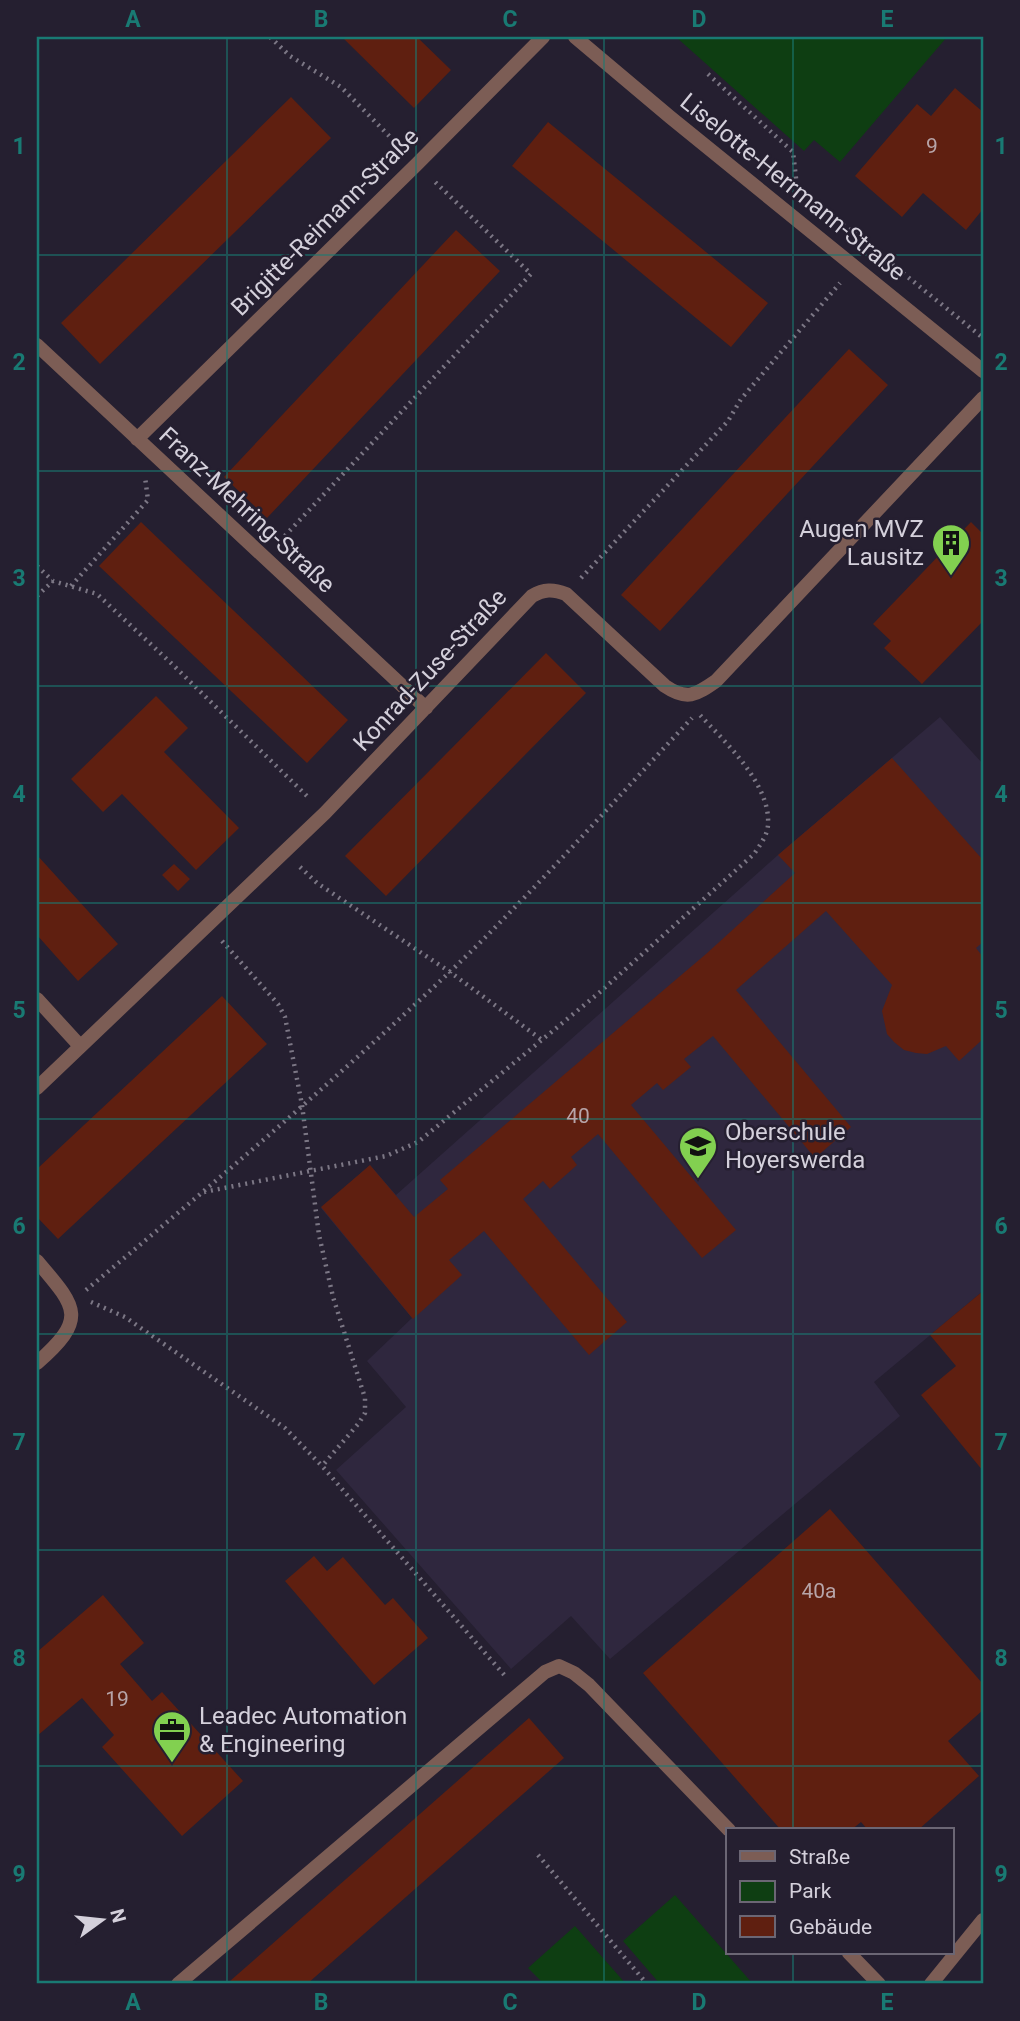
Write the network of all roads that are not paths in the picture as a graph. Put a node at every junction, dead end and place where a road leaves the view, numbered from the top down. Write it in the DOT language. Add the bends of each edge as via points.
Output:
graph roads {
  1 [pos="543,37"];
  2 [pos="575,37"];
  3 [pos="37,345"];
  4 [pos="983,372"];
  5 [pos="983,398"];
  6 [pos="137,439"];
  7 [pos="426,708"];
  8 [pos="37,999"];
  9 [pos="80,1046"];
  10 [pos="37,1088"];
  11 [pos="37,1261"];
  12 [pos="37,1363"];
  13 [pos="727,1828"];
  14 [pos="983,1920"];
  15 [pos="850,1954"];
  16 [pos="178,1984"];
  17 [pos="879,1984"];
  18 [pos="930,1984"];
  1 -- 6 [label="street, Brigitte-Reimann-Straße"];
  2 -- 4 [label="street, Liselotte-Herrmann-Straße"];
  3 -- 6 [label="street, Franz-Mehring-Straße"];
  5 -- 7 [label="street, Konrad-Zuse-Straße" via="716,681 693,695 683,696 665,686 566,594 554,590 532,596"];
  6 -- 7 [label="street, Franz-Mehring-Straße"];
  7 -- 9 [label="street, Konrad-Zuse-Straße" via="325,813"];
  8 -- 9 [label="street"];
  9 -- 10 [label="street, Konrad-Zuse-Straße"];
  11 -- 12 [label="street" via="74,1301 71,1325 60,1343"];
  13 -- 16 [label="street" via="598,1694 559,1666 545,1672"];
  14 -- 18 [label="street"];
  15 -- 17 [label="street"];
}
